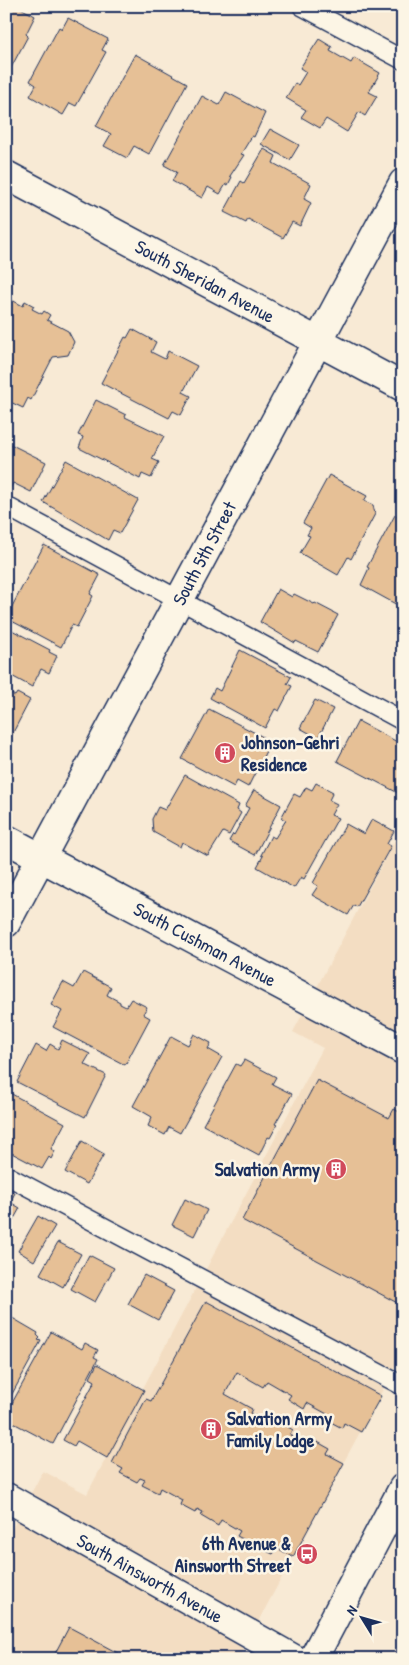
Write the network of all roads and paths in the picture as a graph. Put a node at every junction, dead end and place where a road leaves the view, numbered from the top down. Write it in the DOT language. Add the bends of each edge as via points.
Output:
graph roads {
  1 [pos="302,6"];
  2 [pos="403,60"];
  3 [pos="6,175"];
  4 [pos="403,184"];
  5 [pos="318,342"];
  6 [pos="403,387"];
  7 [pos="6,506"];
  8 [pos="180,599"];
  9 [pos="403,721"];
  10 [pos="6,839"];
  11 [pos="41,857"];
  12 [pos="6,922"];
  13 [pos="403,1050"];
  14 [pos="6,1174"];
  15 [pos="403,1386"];
  16 [pos="403,1488"];
  17 [pos="6,1497"];
  18 [pos="294,1659"];
  19 [pos="313,1659"];
  1 -- 2 [label="lane"];
  3 -- 5 [label="street, South Sheridan Avenue"];
  4 -- 5 [label="street, South 5th Street"];
  5 -- 6 [label="street, South Sheridan Avenue"];
  5 -- 8 [label="street, South 5th Street"];
  7 -- 8 [label="lane"];
  8 -- 9 [label="lane"];
  8 -- 11 [label="street, South 5th Street"];
  10 -- 11 [label="street, South Cushman Avenue"];
  11 -- 12 [label="street, South 5th Street"];
  11 -- 13 [label="street, South Cushman Avenue"];
  14 -- 15 [label="lane"];
  16 -- 19 [label="street"];
  17 -- 18 [label="street, South Ainsworth Avenue"];
}
